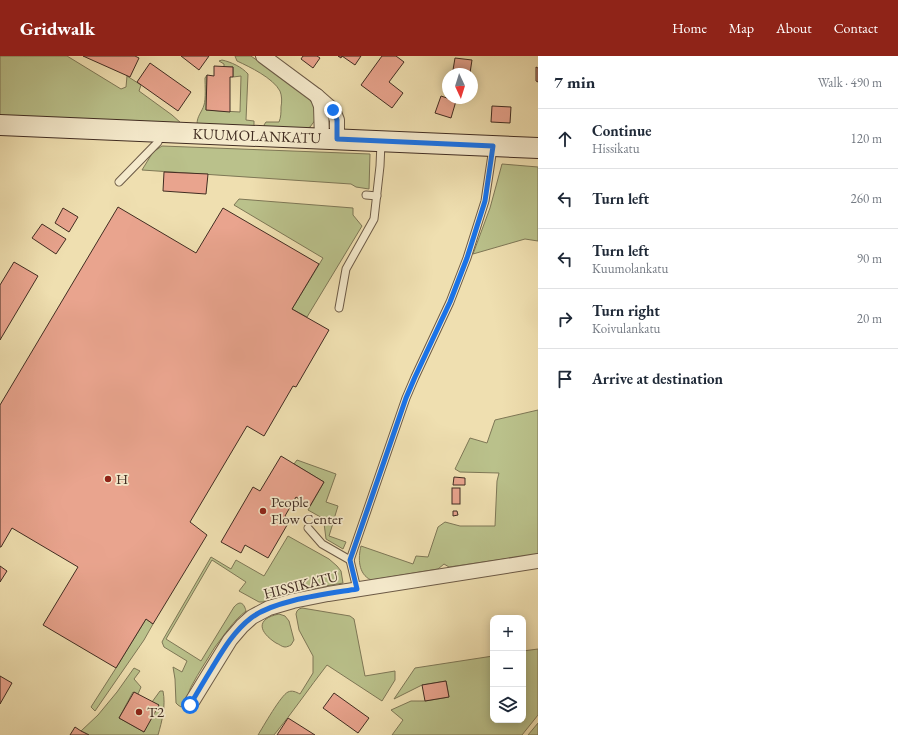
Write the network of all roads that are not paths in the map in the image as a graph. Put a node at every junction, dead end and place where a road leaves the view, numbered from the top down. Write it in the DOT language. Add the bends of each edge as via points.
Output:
graph roads {
  1 [pos="263,56"];
  2 [pos="0,125"];
  3 [pos="162,132"];
  4 [pos="329,139"];
  5 [pos="381,141"];
  6 [pos="493,146"];
  7 [pos="538,148"];
  8 [pos="119,182"];
  9 [pos="366,195"];
  10 [pos="377,196"];
  11 [pos="339,308"];
  12 [pos="308,528"];
  13 [pos="350,560"];
  14 [pos="538,561"];
  15 [pos="357,589"];
  16 [pos="190,705"];
  1 -- 4 [label="street" via="317,96"];
  2 -- 3 [label="street, KUUMOLANKATU"];
  3 -- 4 [label="street, KUUMOLANKATU"];
  3 -- 8 [label="lane" via="158,142"];
  4 -- 5 [label="street, KUUMOLANKATU"];
  5 -- 6 [label="street, KUUMOLANKATU"];
  5 -- 10 [label="lane"];
  6 -- 7 [label="street, KUUMOLANKATU"];
  6 -- 13 [label="lane" via="485,201 467,258 406,398"];
  9 -- 10 [label="lane"];
  10 -- 11 [label="lane" via="374,219 346,270"];
  12 -- 13 [label="lane" via="322,544"];
  13 -- 15 [label="lane"];
  14 -- 15 [label="street, HISSIKATU"];
  15 -- 16 [label="street, HISSIKATU" via="292,601 269,608 252,617 230,640"];
}
